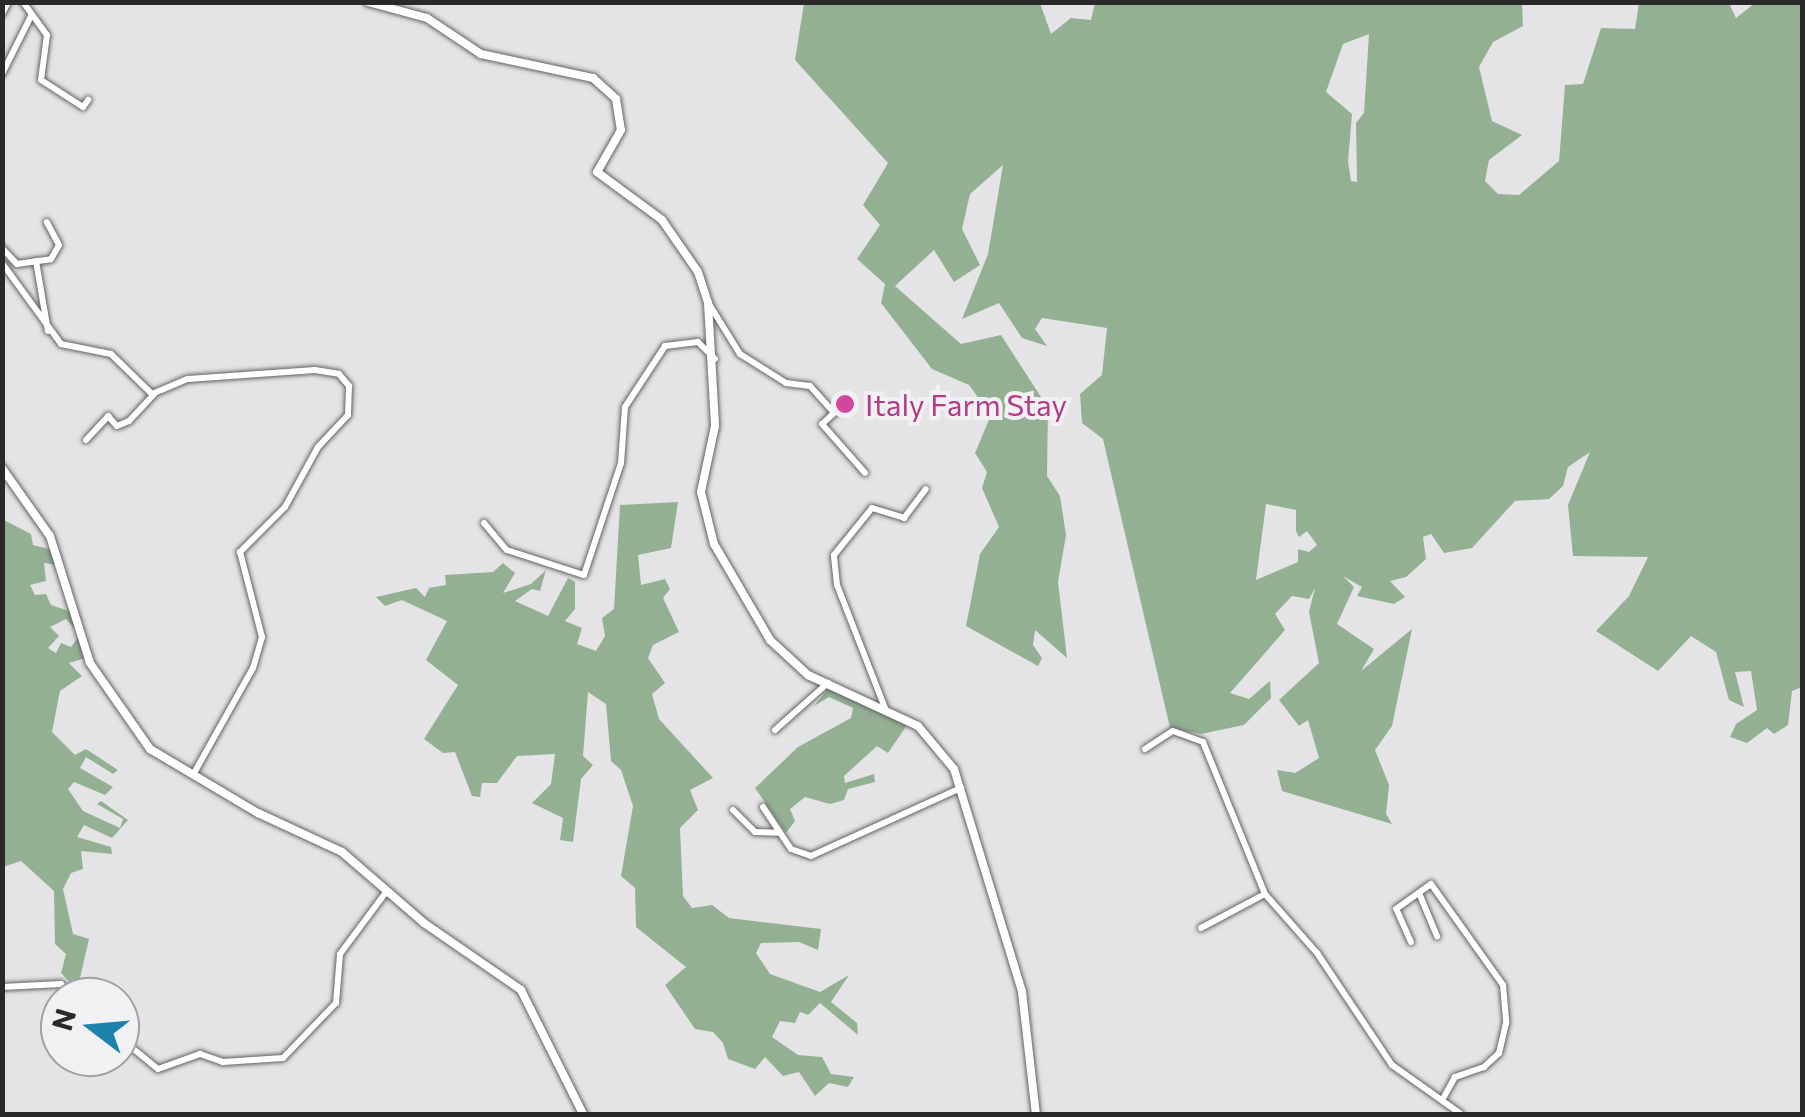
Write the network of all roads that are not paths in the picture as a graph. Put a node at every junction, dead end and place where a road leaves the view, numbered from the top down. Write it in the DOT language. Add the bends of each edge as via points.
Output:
graph roads {
  1 [pos="8,2"];
  2 [pos="22,2"];
  3 [pos="368,2"];
  4 [pos="2,14"];
  5 [pos="30,16"];
  6 [pos="2,74"];
  7 [pos="88,100"];
  8 [pos="46,222"];
  9 [pos="2,248"];
  10 [pos="36,261"];
  11 [pos="2,264"];
  12 [pos="708,302"];
  13 [pos="48,332"];
  14 [pos="715,359"];
  15 [pos="154,394"];
  16 [pos="845,404"];
  17 [pos="834,413"];
  18 [pos="86,440"];
  19 [pos="2,468"];
  20 [pos="865,473"];
  21 [pos="926,489"];
  22 [pos="484,523"];
  23 [pos="828,684"];
  24 [pos="886,708"];
  25 [pos="775,730"];
  26 [pos="1145,748"];
  27 [pos="193,775"];
  28 [pos="961,788"];
  29 [pos="763,807"];
  30 [pos="733,810"];
  31 [pos="780,833"];
  32 [pos="386,892"];
  33 [pos="1419,893"];
  34 [pos="1264,894"];
  35 [pos="1201,928"];
  36 [pos="1436,936"];
  37 [pos="1411,942"];
  38 [pos="40,985"];
  39 [pos="2,988"];
  40 [pos="140,1054"];
  41 [pos="1444,1097"];
  42 [pos="583,1114"];
  43 [pos="1036,1114"];
  44 [pos="1461,1114"];
  1 -- 4 [label="street"];
  2 -- 5 [label="street"];
  3 -- 12 [label="street" via="427,18 481,54 593,78 616,99 621,130 597,172 662,220 698,272"];
  5 -- 6 [label="street"];
  5 -- 7 [label="street" via="47,35 42,80 83,108"];
  8 -- 10 [label="street" via="58,250"];
  9 -- 10 [label="street" via="17,264"];
  10 -- 13 [label="street"];
  11 -- 13 [label="street"];
  12 -- 14 [label="street"];
  12 -- 17 [label="street" via="736,350 786,383 804,380"];
  13 -- 15 [label="street" via="72,350 111,354"];
  14 -- 22 [label="street" via="698,342 665,346 625,406 621,462 584,576 507,550"];
  14 -- 23 [label="street" via="714,426 700,492 714,544 770,640"];
  15 -- 18 [label="street" via="128,421 117,426 108,416"];
  15 -- 27 [label="street" via="188,379 315,370 339,374 352,398 348,415 318,448 285,507 240,552 262,637 253,668"];
  16 -- 17 [label="street"];
  17 -- 20 [label="street" via="822,424"];
  19 -- 27 [label="street" via="50,536 90,663 107,691 150,748"];
  21 -- 24 [label="street" via="904,518 872,508 834,555 837,585"];
  23 -- 24 [label="street"];
  23 -- 25 [label="street"];
  24 -- 28 [label="street" via="937,746"];
  26 -- 34 [label="street" via="1174,731 1203,742"];
  27 -- 32 [label="street" via="258,813 322,839"];
  28 -- 31 [label="street" via="811,856 797,854"];
  28 -- 43 [label="street" via="1028,1019"];
  29 -- 31 [label="street"];
  30 -- 31 [label="street" via="756,832"];
  32 -- 40 [label="street" via="340,954 336,1004 283,1058 223,1062 200,1054 158,1069"];
  32 -- 42 [label="street" via="521,990"];
  33 -- 36 [label="street"];
  33 -- 37 [label="street" via="1396,908"];
  33 -- 41 [label="street" via="1431,884 1440,892 1468,941 1497,972 1505,996 1499,1053 1484,1067 1455,1076"];
  34 -- 35 [label="street"];
  34 -- 41 [label="street" via="1317,953 1392,1065"];
  38 -- 39 [label="street"];
  41 -- 44 [label="street"];
}
